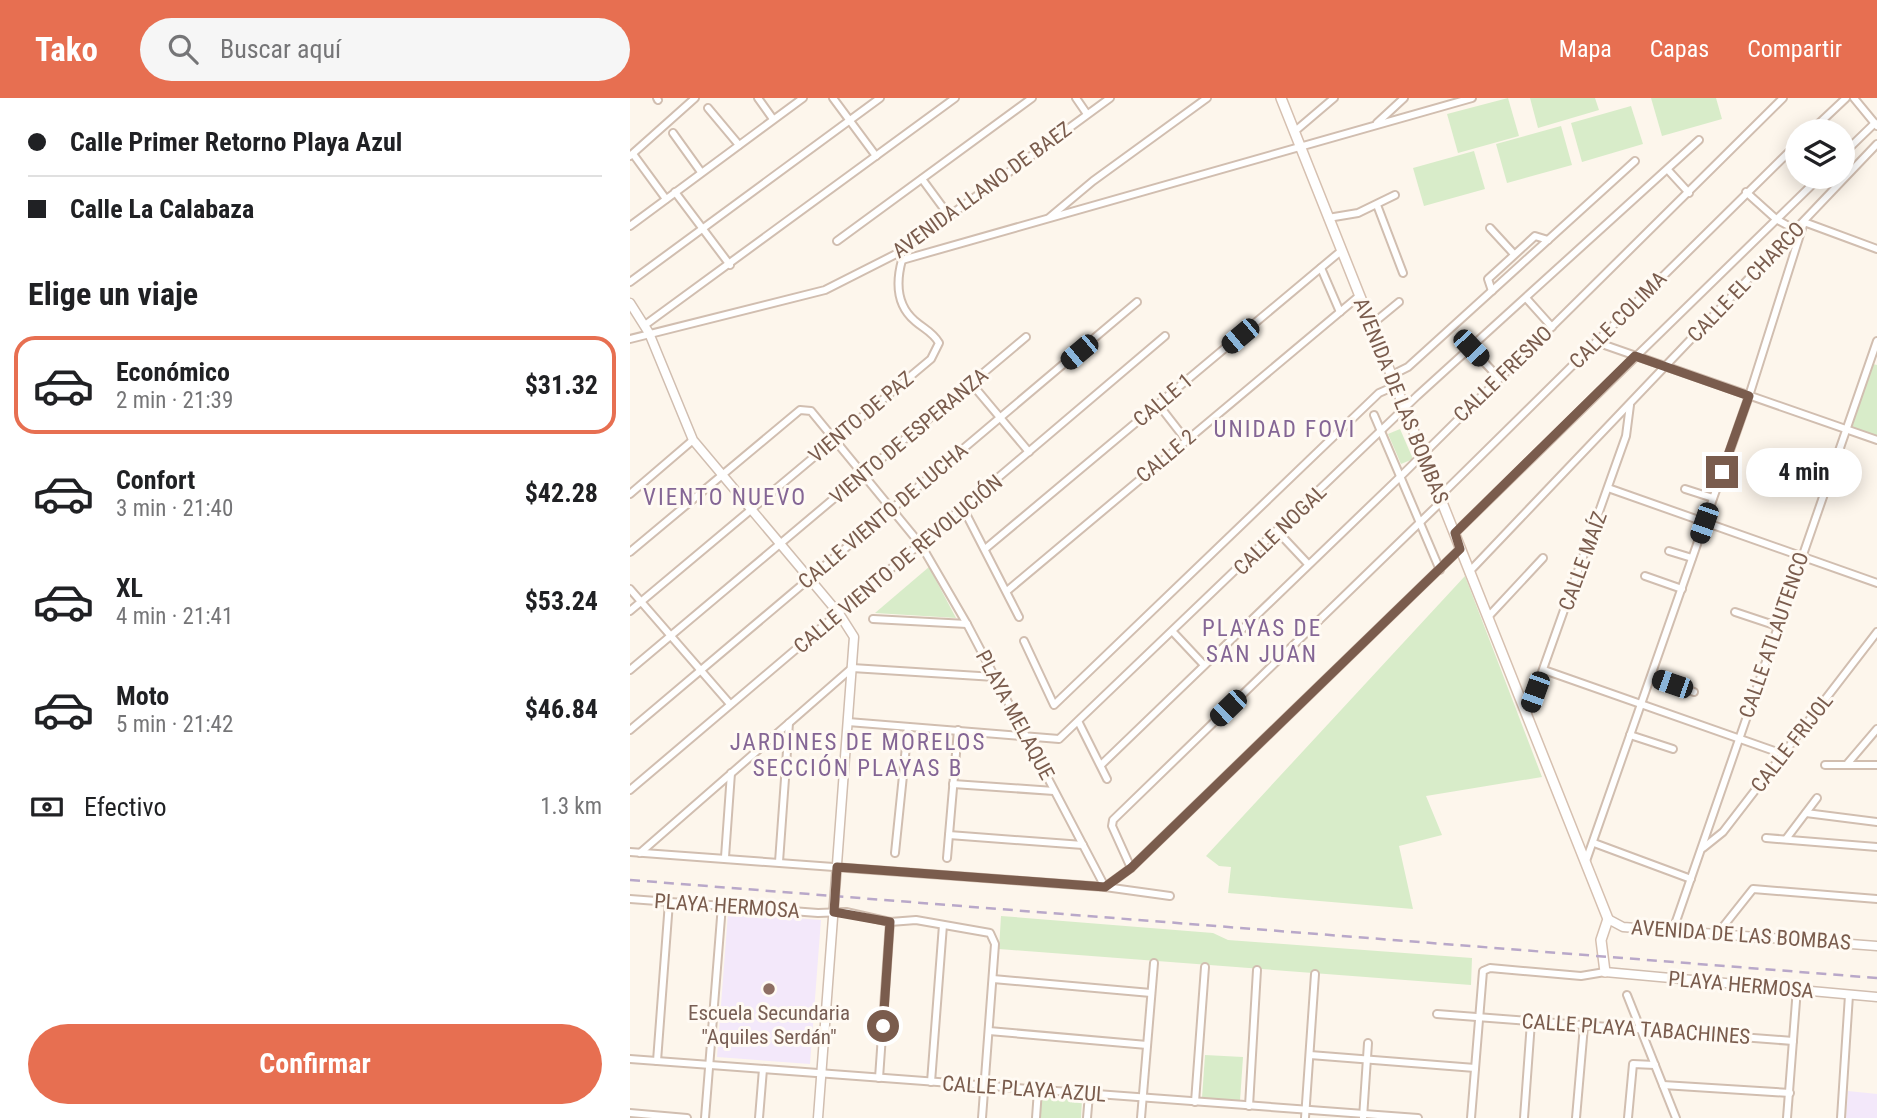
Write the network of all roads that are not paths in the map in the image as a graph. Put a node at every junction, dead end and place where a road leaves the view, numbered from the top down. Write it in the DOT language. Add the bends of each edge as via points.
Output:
graph roads {
  1 [pos="695,98"];
  2 [pos="758,98"];
  3 [pos="803,98"];
  4 [pos="833,98"];
  5 [pos="880,98"];
  6 [pos="955,98"];
  7 [pos="1032,98"];
  8 [pos="1076,98"];
  9 [pos="1110,98"];
  10 [pos="1206,98"];
  11 [pos="1280,98"];
  12 [pos="1334,98"];
  13 [pos="1404,98"];
  14 [pos="1472,98"];
  15 [pos="1783,98"];
  16 [pos="1846,98"];
  17 [pos="1854,98"];
  18 [pos="1452,101"];
  19 [pos="708,108"];
  20 [pos="1087,114"];
  21 [pos="773,119"];
  22 [pos="1824,119"];
  23 [pos="850,120"];
  24 [pos="1376,125"];
  25 [pos="1876,125"];
  26 [pos="1294,132"];
  27 [pos="673,133"];
  28 [pos="1699,140"];
  29 [pos="1855,143"];
  30 [pos="1877,144"];
  31 [pos="738,145"];
  32 [pos="1300,147"];
  33 [pos="631,155"];
  34 [pos="1785,155"];
  35 [pos="876,156"];
  36 [pos="1635,161"];
  37 [pos="1668,170"];
  38 [pos="701,172"];
  39 [pos="922,179"];
  40 [pos="1807,189"];
  41 [pos="675,192"];
  42 [pos="1746,192"];
  43 [pos="1689,193"];
  44 [pos="1395,195"];
  45 [pos="666,199"];
  46 [pos="1377,205"];
  47 [pos="950,217"];
  48 [pos="1328,218"];
  49 [pos="1776,219"];
  50 [pos="1045,220"];
  51 [pos="1804,222"];
  52 [pos="630,226"];
  53 [pos="703,227"];
  54 [pos="1490,228"];
  55 [pos="1794,229"];
  56 [pos="1548,240"];
  57 [pos="838,241"];
  58 [pos="1877,249"];
  59 [pos="900,251"];
  60 [pos="1341,251"];
  61 [pos="1513,253"];
  62 [pos="902,260"];
  63 [pos="730,265"];
  64 [pos="1321,268"];
  65 [pos="1403,273"];
  66 [pos="630,282"];
  67 [pos="1492,290"];
  68 [pos="1359,296"];
  69 [pos="1526,298"];
  70 [pos="1137,302"];
  71 [pos="1399,302"];
  72 [pos="630,303"];
  73 [pos="1340,312"];
  74 [pos="1370,325"];
  75 [pos="1552,327"];
  76 [pos="647,329"];
  77 [pos="1165,336"];
  78 [pos="1026,337"];
  79 [pos="630,339"];
  80 [pos="1877,341"];
  81 [pos="1596,342"];
  82 [pos="1471,348"];
  83 [pos="1635,356"];
  84 [pos="1874,357"];
  85 [pos="1664,368"];
  86 [pos="1390,376"];
  87 [pos="1499,378"];
  88 [pos="971,383"];
  89 [pos="1395,386"];
  90 [pos="1749,396"];
  91 [pos="1158,404"];
  92 [pos="1630,405"];
  93 [pos="1405,409"];
  94 [pos="1374,415"];
  95 [pos="1000,418"];
  96 [pos="1846,430"];
  97 [pos="1381,432"];
  98 [pos="693,440"];
  99 [pos="833,440"];
  100 [pos="1186,440"];
  101 [pos="1877,440"];
  102 [pos="1029,452"];
  103 [pos="1422,454"];
  104 [pos="862,474"];
  105 [pos="722,475"];
  106 [pos="1400,477"];
  107 [pos="1608,488"];
  108 [pos="1685,489"];
  109 [pos="630,494"];
  110 [pos="1713,498"];
  111 [pos="1441,499"];
  112 [pos="963,508"];
  113 [pos="751,509"];
  114 [pos="891,509"];
  115 [pos="1419,522"];
  116 [pos="1704,523"];
  117 [pos="1278,532"];
  118 [pos="1455,533"];
  119 [pos="780,545"];
  120 [pos="921,545"];
  121 [pos="985,549"];
  122 [pos="1460,549"];
  123 [pos="1669,551"];
  124 [pos="630,552"];
  125 [pos="1801,557"];
  126 [pos="1543,558"];
  127 [pos="1692,558"];
  128 [pos="1308,564"];
  129 [pos="1440,570"];
  130 [pos="1469,572"];
  131 [pos="1645,576"];
  132 [pos="809,578"];
  133 [pos="1877,583"];
  134 [pos="630,589"];
  135 [pos="1682,589"];
  136 [pos="1007,590"];
  137 [pos="641,602"];
  138 [pos="630,611"];
  139 [pos="1735,612"];
  140 [pos="840,615"];
  141 [pos="1019,617"];
  142 [pos="1488,617"];
  143 [pos="873,619"];
  144 [pos="967,624"];
  145 [pos="1777,626"];
  146 [pos="1173,632"];
  147 [pos="1877,632"];
  148 [pos="670,636"];
  149 [pos="1024,641"];
  150 [pos="1204,665"];
  151 [pos="852,668"];
  152 [pos="630,670"];
  153 [pos="699,670"];
  154 [pos="1544,670"];
  155 [pos="995,677"];
  156 [pos="1651,677"];
  157 [pos="1694,692"];
  158 [pos="730,705"];
  159 [pos="1641,705"];
  160 [pos="1527,714"];
  161 [pos="848,722"];
  162 [pos="789,723"];
  163 [pos="1079,723"];
  164 [pos="908,727"];
  165 [pos="1877,729"];
  166 [pos="630,730"];
  167 [pos="958,730"];
  168 [pos="1025,734"];
  169 [pos="1630,735"];
  170 [pos="1739,738"];
  171 [pos="1673,749"];
  172 [pos="1783,754"];
  173 [pos="1848,764"];
  174 [pos="1101,765"];
  175 [pos="1825,765"];
  176 [pos="1877,765"];
  177 [pos="731,773"];
  178 [pos="1107,779"];
  179 [pos="953,784"];
  180 [pos="630,790"];
  181 [pos="1054,791"];
  182 [pos="1817,798"];
  183 [pos="1806,813"];
  184 [pos="1877,822"];
  185 [pos="949,835"];
  186 [pos="1766,838"];
  187 [pos="1786,839"];
  188 [pos="1594,843"];
  189 [pos="1083,845"];
  190 [pos="1877,847"];
  191 [pos="1701,849"];
  192 [pos="630,852"];
  193 [pos="640,853"];
  194 [pos="895,853"];
  195 [pos="725,858"];
  196 [pos="947,858"];
  197 [pos="1586,861"];
  198 [pos="779,862"];
  199 [pos="837,867"];
  200 [pos="1131,868"];
  201 [pos="1691,879"];
  202 [pos="1105,887"];
  203 [pos="1170,896"];
  204 [pos="630,898"];
  205 [pos="1877,899"];
  206 [pos="669,902"];
  207 [pos="722,905"];
  208 [pos="834,912"];
  209 [pos="1608,919"];
  210 [pos="890,922"];
  211 [pos="943,925"];
  212 [pos="1673,930"];
  213 [pos="1718,933"];
  214 [pos="1877,946"];
  215 [pos="1154,963"];
  216 [pos="1205,967"];
  217 [pos="1257,970"];
  218 [pos="1605,972"];
  219 [pos="1315,974"];
  220 [pos="993,979"];
  221 [pos="1797,988"];
  222 [pos="1151,993"];
  223 [pos="1627,995"];
  224 [pos="1849,995"];
  225 [pos="1877,997"];
  226 [pos="1437,1014"];
  227 [pos="1478,1017"];
  228 [pos="1531,1022"];
  229 [pos="1584,1026"];
  230 [pos="1641,1029"];
  231 [pos="989,1031"];
  232 [pos="1793,1041"];
  233 [pos="1368,1043"];
  234 [pos="1147,1045"];
  235 [pos="1310,1055"];
  236 [pos="630,1059"];
  237 [pos="1367,1060"];
  238 [pos="657,1061"];
  239 [pos="710,1065"];
  240 [pos="1655,1065"];
  241 [pos="763,1069"];
  242 [pos="1475,1069"];
  243 [pos="821,1074"];
  244 [pos="879,1078"];
  245 [pos="931,1082"];
  246 [pos="1663,1085"];
  247 [pos="985,1086"];
  248 [pos="1038,1090"];
  249 [pos="1790,1093"];
  250 [pos="1089,1094"];
  251 [pos="1141,1098"];
  252 [pos="1195,1102"];
  253 [pos="1249,1106"];
  254 [pos="630,1113"];
  255 [pos="1305,1114"];
  256 [pos="1363,1116"];
  257 [pos="687,1118"];
  258 [pos="705,1118"];
  259 [pos="759,1118"];
  260 [pos="818,1118"];
  261 [pos="982,1118"];
  262 [pos="1036,1118"];
  263 [pos="1087,1118"];
  264 [pos="1140,1118"];
  265 [pos="1418,1118"];
  266 [pos="1471,1118"];
  267 [pos="1524,1118"];
  268 [pos="1576,1118"];
  269 [pos="1628,1118"];
  270 [pos="1676,1118"];
  271 [pos="1787,1118"];
  272 [pos="1841,1118"];
  1 -- 33 [label="street"];
  2 -- 21 [label="street"];
  3 -- 21 [label="street"];
  4 -- 23 [label="street"];
  5 -- 23 [label="street"];
  6 -- 35 [label="street"];
  7 -- 39 [label="street"];
  8 -- 20 [label="street"];
  9 -- 20 [label="street, AVENIDA LLANO DE BAEZ"];
  10 -- 50 [label="street"];
  11 -- 26 [label="main road, AVENIDA DE LAS BOMBAS"];
  12 -- 26 [label="street"];
  13 -- 24 [label="street"];
  14 -- 18 [label="street"];
  15 -- 43 [label="street, CALLE FRESNO"];
  16 -- 22 [label="street"];
  17 -- 25 [label="street"];
  18 -- 24 [label="street"];
  19 -- 31 [label="street"];
  20 -- 47 [label="street, AVENIDA LLANO DE BAEZ"];
  21 -- 31 [label="street"];
  23 -- 35 [label="street"];
  23 -- 53 [label="street"];
  24 -- 32 [label="street"];
  25 -- 29 [label="street"];
  26 -- 32 [label="main road, AVENIDA DE LAS BOMBAS"];
  27 -- 38 [label="street"];
  28 -- 37 [label="street, CALLE NOGAL"];
  30 -- 51 [label="street, CALLE EL CHARCO"];
  31 -- 38 [label="street"];
  32 -- 48 [label="main road, AVENIDA DE LAS BOMBAS"];
  32 -- 50 [label="street"];
  33 -- 45 [label="street"];
  34 -- 42 [label="street, CALLE COLIMA"];
  35 -- 63 [label="street"];
  36 -- 56 [label="street"];
  37 -- 43 [label="street"];
  37 -- 69 [label="street, CALLE NOGAL"];
  38 -- 41 [label="street"];
  39 -- 47 [label="street"];
  39 -- 57 [label="street"];
  40 -- 49 [label="street"];
  41 -- 45 [label="street"];
  41 -- 53 [label="street"];
  42 -- 49 [label="street"];
  42 -- 81 [label="street, CALLE COLIMA"];
  43 -- 75 [label="street, CALLE FRESNO"];
  44 -- 46 [label="street"];
  45 -- 52 [label="street"];
  46 -- 48 [label="street"];
  46 -- 65 [label="street"];
  47 -- 59 [label="street, AVENIDA LLANO DE BAEZ"];
  48 -- 60 [label="main road, AVENIDA DE LAS BOMBAS"];
  49 -- 55 [label="street"];
  49 -- 83 [label="street"];
  50 -- 62 [label="street"];
  51 -- 55 [label="street, CALLE EL CHARCO"];
  51 -- 58 [label="street"];
  51 -- 90 [label="street"];
  53 -- 63 [label="street"];
  53 -- 66 [label="street"];
  54 -- 61 [label="street"];
  55 -- 85 [label="street, CALLE EL CHARCO"];
  56 -- 61 [label="street" via="1535,236"];
  56 -- 67 [label="street"];
  59 -- 62 [label="street"];
  59 -- 76 [label="street, AVENIDA LLANO DE BAEZ" via="825,290 693,325"];
  60 -- 64 [label="street, CALLE 1"];
  60 -- 68 [label="main road, AVENIDA DE LAS BOMBAS"];
  61 -- 67 [label="street" via="1488,279"];
  62 -- 99 [label="street, VIENTO DE PAZ" via="897,289 913,320 935,335 939,344 931,359"];
  63 -- 76 [label="street"];
  64 -- 73 [label="street"];
  64 -- 91 [label="street, CALLE 1"];
  67 -- 86 [label="street" via="1408,367"];
  68 -- 73 [label="street, CALLE 2"];
  68 -- 74 [label="main road, AVENIDA DE LAS BOMBAS"];
  69 -- 75 [label="street"];
  69 -- 82 [label="street, CALLE NOGAL"];
  70 -- 95 [label="street, CALLE VIENTO DE LUCHA"];
  71 -- 74 [label="street"];
  72 -- 76 [label="street"];
  73 -- 100 [label="street, CALLE 2"];
  74 -- 86 [label="main road, AVENIDA DE LAS BOMBAS"];
  75 -- 87 [label="street, CALLE FRESNO"];
  76 -- 79 [label="street"];
  76 -- 98 [label="street"];
  77 -- 102 [label="street, CALLE VIENTO DE REVOLUCIÓN"];
  78 -- 88 [label="street, VIENTO DE ESPERANZA"];
  80 -- 84 [label="street, CALLE ATLAUTENCO"];
  81 -- 83 [label="street"];
  81 -- 111 [label="street, CALLE COLIMA"];
  82 -- 87 [label="street"];
  82 -- 93 [label="street, CALLE NOGAL"];
  83 -- 85 [label="street"];
  83 -- 118 [label="street"];
  84 -- 96 [label="street, CALLE ATLAUTENCO"];
  85 -- 90 [label="street"];
  85 -- 92 [label="street, CALLE EL CHARCO"];
  86 -- 89 [label="main road, AVENIDA DE LAS BOMBAS"];
  87 -- 103 [label="street, CALLE FRESNO"];
  88 -- 95 [label="street"];
  88 -- 104 [label="street, VIENTO DE ESPERANZA"];
  89 -- 93 [label="main road, AVENIDA DE LAS BOMBAS"];
  89 -- 149 [label="street" via="1379,393 1054,705"];
  90 -- 96 [label="street"];
  90 -- 110 [label="street"];
  91 -- 100 [label="street"];
  91 -- 121 [label="street, CALLE 1"];
  92 -- 107 [label="street, CALLE MAÍZ" via="1626,436"];
  92 -- 130 [label="street, CALLE EL CHARCO"];
  93 -- 97 [label="street, CALLE NOGAL"];
  93 -- 103 [label="main road, AVENIDA DE LAS BOMBAS"];
  94 -- 97 [label="street, AVENIDA DE LAS BOMBAS"];
  95 -- 102 [label="street"];
  95 -- 114 [label="street, CALLE VIENTO DE LUCHA"];
  96 -- 101 [label="street"];
  96 -- 125 [label="street, CALLE ATLAUTENCO"];
  97 -- 106 [label="street, AVENIDA DE LAS BOMBAS"];
  97 -- 117 [label="street, CALLE NOGAL"];
  98 -- 105 [label="street"];
  98 -- 109 [label="street"];
  99 -- 104 [label="street, PLAYA MELAQUE"];
  99 -- 105 [label="street, PLAYA MELAQUE" via="811,411 800,410"];
  99 -- 113 [label="street, VIENTO DE PAZ"];
  100 -- 136 [label="street, CALLE 2"];
  102 -- 112 [label="street, CALLE VIENTO DE REVOLUCIÓN"];
  103 -- 106 [label="street, CALLE FRESNO"];
  103 -- 111 [label="main road, AVENIDA DE LAS BOMBAS"];
  104 -- 114 [label="street, PLAYA MELAQUE"];
  104 -- 119 [label="street, VIENTO DE ESPERANZA"];
  105 -- 113 [label="street"];
  105 -- 124 [label="street"];
  106 -- 115 [label="street, AVENIDA DE LAS BOMBAS"];
  106 -- 128 [label="street, CALLE FRESNO"];
  107 -- 116 [label="street"];
  107 -- 154 [label="street, CALLE MAÍZ"];
  108 -- 110 [label="street"];
  110 -- 116 [label="street"];
  111 -- 115 [label="street, CALLE COLIMA"];
  111 -- 118 [label="main road, AVENIDA DE LAS BOMBAS"];
  112 -- 120 [label="street, CALLE VIENTO DE REVOLUCIÓN"];
  112 -- 121 [label="street"];
  113 -- 119 [label="street"];
  113 -- 137 [label="street, VIENTO DE PAZ"];
  114 -- 120 [label="street, PLAYA MELAQUE"];
  114 -- 132 [label="street, CALLE VIENTO DE LUCHA"];
  115 -- 129 [label="street, AVENIDA DE LAS BOMBAS"];
  115 -- 200 [label="street, CALLE COLIMA" via="1114,820 1112,826"];
  116 -- 125 [label="street"];
  116 -- 127 [label="street"];
  117 -- 128 [label="street"];
  117 -- 146 [label="street, CALLE NOGAL"];
  118 -- 122 [label="main road, AVENIDA DE LAS BOMBAS"];
  119 -- 132 [label="street"];
  119 -- 148 [label="street, VIENTO DE ESPERANZA"];
  120 -- 140 [label="street, CALLE VIENTO DE REVOLUCIÓN"];
  120 -- 144 [label="street, PLAYA MELAQUE"];
  121 -- 136 [label="street"];
  122 -- 129 [label="street"];
  122 -- 130 [label="main road, AVENIDA DE LAS BOMBAS"];
  123 -- 127 [label="street"];
  125 -- 133 [label="street"];
  125 -- 145 [label="street, CALLE ATLAUTENCO"];
  126 -- 142 [label="street"];
  127 -- 135 [label="street"];
  128 -- 150 [label="street, CALLE FRESNO"];
  129 -- 200 [label="street"];
  130 -- 142 [label="main road, AVENIDA DE LAS BOMBAS"];
  131 -- 135 [label="street"];
  132 -- 140 [label="street"];
  132 -- 153 [label="street, CALLE VIENTO DE LUCHA"];
  134 -- 137 [label="street"];
  135 -- 156 [label="street"];
  136 -- 141 [label="street"];
  137 -- 138 [label="street, VIENTO DE PAZ"];
  137 -- 148 [label="street"];
  139 -- 145 [label="street"];
  140 -- 151 [label="street" via="854,637"];
  140 -- 158 [label="street, CALLE VIENTO DE REVOLUCIÓN"];
  142 -- 160 [label="main road, AVENIDA DE LAS BOMBAS"];
  143 -- 144 [label="street"];
  144 -- 155 [label="street, PLAYA MELAQUE"];
  145 -- 170 [label="street, CALLE ATLAUTENCO"];
  146 -- 150 [label="street"];
  146 -- 163 [label="street, CALLE NOGAL"];
  147 -- 172 [label="street, CALLE FRIJOL"];
  148 -- 152 [label="street, VIENTO DE ESPERANZA"];
  148 -- 153 [label="street"];
  150 -- 174 [label="street, CALLE FRESNO"];
  151 -- 155 [label="street"];
  151 -- 161 [label="street"];
  151 -- 162 [label="street"];
  153 -- 158 [label="street"];
  153 -- 166 [label="street, CALLE VIENTO DE LUCHA"];
  154 -- 159 [label="street"];
  154 -- 160 [label="street, CALLE MAÍZ"];
  155 -- 168 [label="street, PLAYA MELAQUE"];
  156 -- 157 [label="street"];
  156 -- 159 [label="street"];
  158 -- 180 [label="street, CALLE VIENTO DE REVOLUCIÓN"];
  159 -- 169 [label="street"];
  159 -- 170 [label="street"];
  160 -- 197 [label="main road, AVENIDA DE LAS BOMBAS"];
  161 -- 164 [label="street, CALLE NOGAL"];
  161 -- 199 [label="street"];
  162 -- 177 [label="street"];
  162 -- 198 [label="street"];
  163 -- 168 [label="street, CALLE NOGAL" via="1059,739"];
  163 -- 174 [label="street"];
  164 -- 167 [label="street, CALLE NOGAL"];
  164 -- 194 [label="street"];
  165 -- 173 [label="street"];
  167 -- 168 [label="street, CALLE NOGAL"];
  167 -- 179 [label="street"];
  168 -- 181 [label="street, PLAYA MELAQUE"];
  169 -- 171 [label="street"];
  169 -- 188 [label="street"];
  170 -- 172 [label="street"];
  170 -- 191 [label="street, CALLE ATLAUTENCO"];
  172 -- 191 [label="street, CALLE FRIJOL" via="1723,832"];
  173 -- 175 [label="street"];
  173 -- 176 [label="street"];
  174 -- 178 [label="street"];
  177 -- 193 [label="street"];
  177 -- 195 [label="street"];
  179 -- 181 [label="street"];
  179 -- 185 [label="street"];
  181 -- 189 [label="street, PLAYA MELAQUE"];
  182 -- 183 [label="street"];
  183 -- 184 [label="street"];
  183 -- 187 [label="street"];
  185 -- 189 [label="street"];
  185 -- 196 [label="street"];
  186 -- 187 [label="street"];
  187 -- 190 [label="street"];
  188 -- 197 [label="street"];
  188 -- 201 [label="street"];
  189 -- 202 [label="street, PLAYA MELAQUE"];
  191 -- 201 [label="street, CALLE ATLAUTENCO"];
  192 -- 193 [label="street"];
  193 -- 195 [label="street"];
  195 -- 198 [label="street"];
  197 -- 209 [label="main road, AVENIDA DE LAS BOMBAS"];
  198 -- 199 [label="street"];
  199 -- 202 [label="street"];
  199 -- 208 [label="street"];
  200 -- 202 [label="street"];
  201 -- 212 [label="street, CALLE ATLAUTENCO"];
  202 -- 203 [label="street"];
  204 -- 206 [label="street, PLAYA HERMOSA"];
  205 -- 213 [label="street" via="1753,889"];
  206 -- 207 [label="street, PLAYA HERMOSA"];
  206 -- 238 [label="street"];
  207 -- 208 [label="street, PLAYA HERMOSA"];
  207 -- 239 [label="street"];
  208 -- 210 [label="street, PLAYA HERMOSA"];
  208 -- 243 [label="street"];
  209 -- 212 [label="street, AVENIDA DE LAS BOMBAS" via="1623,927"];
  209 -- 218 [label="main road" via="1601,940"];
  210 -- 211 [label="street, PLAYA HERMOSA"];
  210 -- 244 [label="street"];
  211 -- 220 [label="street, PLAYA HERMOSA" via="990,933 995,943"];
  211 -- 245 [label="street"];
  212 -- 213 [label="street, AVENIDA DE LAS BOMBAS"];
  213 -- 214 [label="street, AVENIDA DE LAS BOMBAS"];
  215 -- 222 [label="street"];
  216 -- 252 [label="street"];
  217 -- 253 [label="street"];
  218 -- 221 [label="street, PLAYA HERMOSA"];
  218 -- 227 [label="street, PLAYA HERMOSA" via="1581,976 1490,968 1483,971"];
  219 -- 235 [label="street"];
  220 -- 222 [label="street"];
  220 -- 231 [label="street"];
  221 -- 224 [label="street, PLAYA HERMOSA"];
  221 -- 232 [label="street"];
  222 -- 234 [label="street"];
  223 -- 230 [label="street"];
  224 -- 225 [label="street, PLAYA HERMOSA"];
  224 -- 272 [label="street"];
  226 -- 227 [label="street, CALLE PLAYA TABACHINES"];
  227 -- 228 [label="street, CALLE PLAYA TABACHINES"];
  227 -- 242 [label="street"];
  228 -- 229 [label="street, CALLE PLAYA TABACHINES"];
  228 -- 267 [label="street"];
  229 -- 230 [label="street, CALLE PLAYA TABACHINES"];
  229 -- 268 [label="street"];
  230 -- 232 [label="street, CALLE PLAYA TABACHINES"];
  230 -- 240 [label="street"];
  231 -- 234 [label="street"];
  231 -- 247 [label="street"];
  232 -- 249 [label="street"];
  233 -- 237 [label="street"];
  234 -- 251 [label="street"];
  235 -- 237 [label="street"];
  235 -- 255 [label="street"];
  236 -- 238 [label="street, CALLE PLAYA AZUL"];
  237 -- 242 [label="street"];
  237 -- 256 [label="street"];
  238 -- 239 [label="street, CALLE PLAYA AZUL"];
  239 -- 241 [label="street, CALLE PLAYA AZUL"];
  239 -- 258 [label="street"];
  240 -- 246 [label="street"];
  240 -- 269 [label="street" via="1633,1064"];
  241 -- 243 [label="street, CALLE PLAYA AZUL"];
  241 -- 259 [label="street"];
  242 -- 266 [label="street"];
  243 -- 244 [label="street, CALLE PLAYA AZUL"];
  243 -- 260 [label="street"];
  244 -- 245 [label="street, CALLE PLAYA AZUL"];
  245 -- 247 [label="street, CALLE PLAYA AZUL"];
  246 -- 249 [label="street"];
  246 -- 270 [label="street"];
  247 -- 248 [label="street, CALLE PLAYA AZUL"];
  247 -- 261 [label="street"];
  248 -- 250 [label="street, CALLE PLAYA AZUL"];
  248 -- 262 [label="street"];
  249 -- 271 [label="street"];
  250 -- 251 [label="street, CALLE PLAYA AZUL"];
  250 -- 263 [label="street"];
  251 -- 252 [label="street, CALLE PLAYA AZUL"];
  251 -- 264 [label="street"];
  252 -- 253 [label="street, CALLE PLAYA AZUL"];
  253 -- 255 [label="street, CALLE PLAYA AZUL"];
  254 -- 257 [label="street"];
  255 -- 256 [label="street, CALLE PLAYA AZUL"];
  256 -- 265 [label="street, CALLE PLAYA AZUL"];
}
